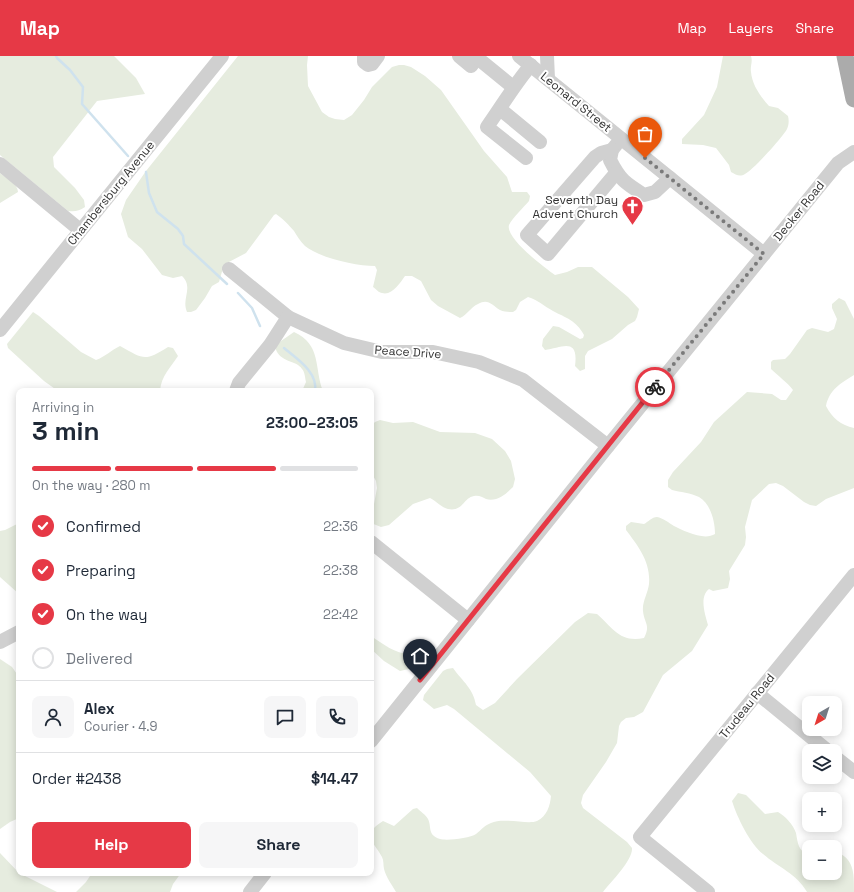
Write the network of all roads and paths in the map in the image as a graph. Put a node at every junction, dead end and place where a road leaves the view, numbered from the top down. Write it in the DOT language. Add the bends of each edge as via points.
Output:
graph roads {
  1 [pos="222,56"];
  2 [pos="364,56"];
  3 [pos="378,56"];
  4 [pos="459,56"];
  5 [pos="519,56"];
  6 [pos="547,56"];
  7 [pos="845,56"];
  8 [pos="476,57"];
  9 [pos="531,65"];
  10 [pos="548,79"];
  11 [pos="513,87"];
  12 [pos="854,99"];
  13 [pos="500,109"];
  14 [pos="621,138"];
  15 [pos="540,142"];
  16 [pos="612,150"];
  17 [pos="854,152"];
  18 [pos="526,158"];
  19 [pos="0,164"];
  20 [pos="616,173"];
  21 [pos="670,178"];
  22 [pos="80,230"];
  23 [pos="764,254"];
  24 [pos="229,269"];
  25 [pos="288,317"];
  26 [pos="0,330"];
  27 [pos="237,388"];
  28 [pos="608,446"];
  29 [pos="374,544"];
  30 [pos="854,575"];
  31 [pos="468,620"];
  32 [pos="16,634"];
  33 [pos="0,642"];
  34 [pos="757,693"];
  35 [pos="374,737"];
  36 [pos="819,744"];
  37 [pos="842,763"];
  38 [pos="854,772"];
  39 [pos="263,876"];
  40 [pos="250,892"];
  41 [pos="708,892"];
  1 -- 22 [label="street, Chambersburg Avenue"];
  2 -- 3 [label="street" via="364,62 368,65"];
  4 -- 8 [label="street" via="471,66"];
  5 -- 9 [label="street, Leonard Street"];
  6 -- 10 [label="street"];
  7 -- 12 [label="main road"];
  8 -- 11 [label="street"];
  9 -- 10 [label="street, Leonard Street"];
  9 -- 11 [label="street"];
  10 -- 14 [label="street, Leonard Street"];
  11 -- 13 [label="street"];
  13 -- 15 [label="street"];
  13 -- 18 [label="street" via="487,127"];
  14 -- 16 [label="street"];
  14 -- 21 [label="street, Leonard Street"];
  16 -- 20 [label="street" via="610,160"];
  16 -- 20 [label="street" via="596,157 527,235 548,254"];
  17 -- 23 [label="street, Decker Road" via="838,163"];
  19 -- 22 [label="street"];
  20 -- 21 [label="street" via="629,186 644,195 655,192"];
  21 -- 23 [label="street, Leonard Street"];
  22 -- 26 [label="street, Chambersburg Avenue"];
  23 -- 28 [label="street, Decker Road"];
  24 -- 25 [label="street, Peace Drive"];
  25 -- 27 [label="street"];
  25 -- 28 [label="street, Peace Drive" via="344,344 382,352 433,352 485,365 523,380"];
  28 -- 31 [label="street, Decker Road"];
  29 -- 31 [label="street"];
  30 -- 34 [label="street, Trudeau Road"];
  31 -- 35 [label="street, Decker Road"];
  32 -- 33 [label="street"];
  34 -- 36 [label="street"];
  34 -- 41 [label="street, Trudeau Road" via="640,837"];
  37 -- 38 [label="street"];
  39 -- 40 [label="street"];
}
